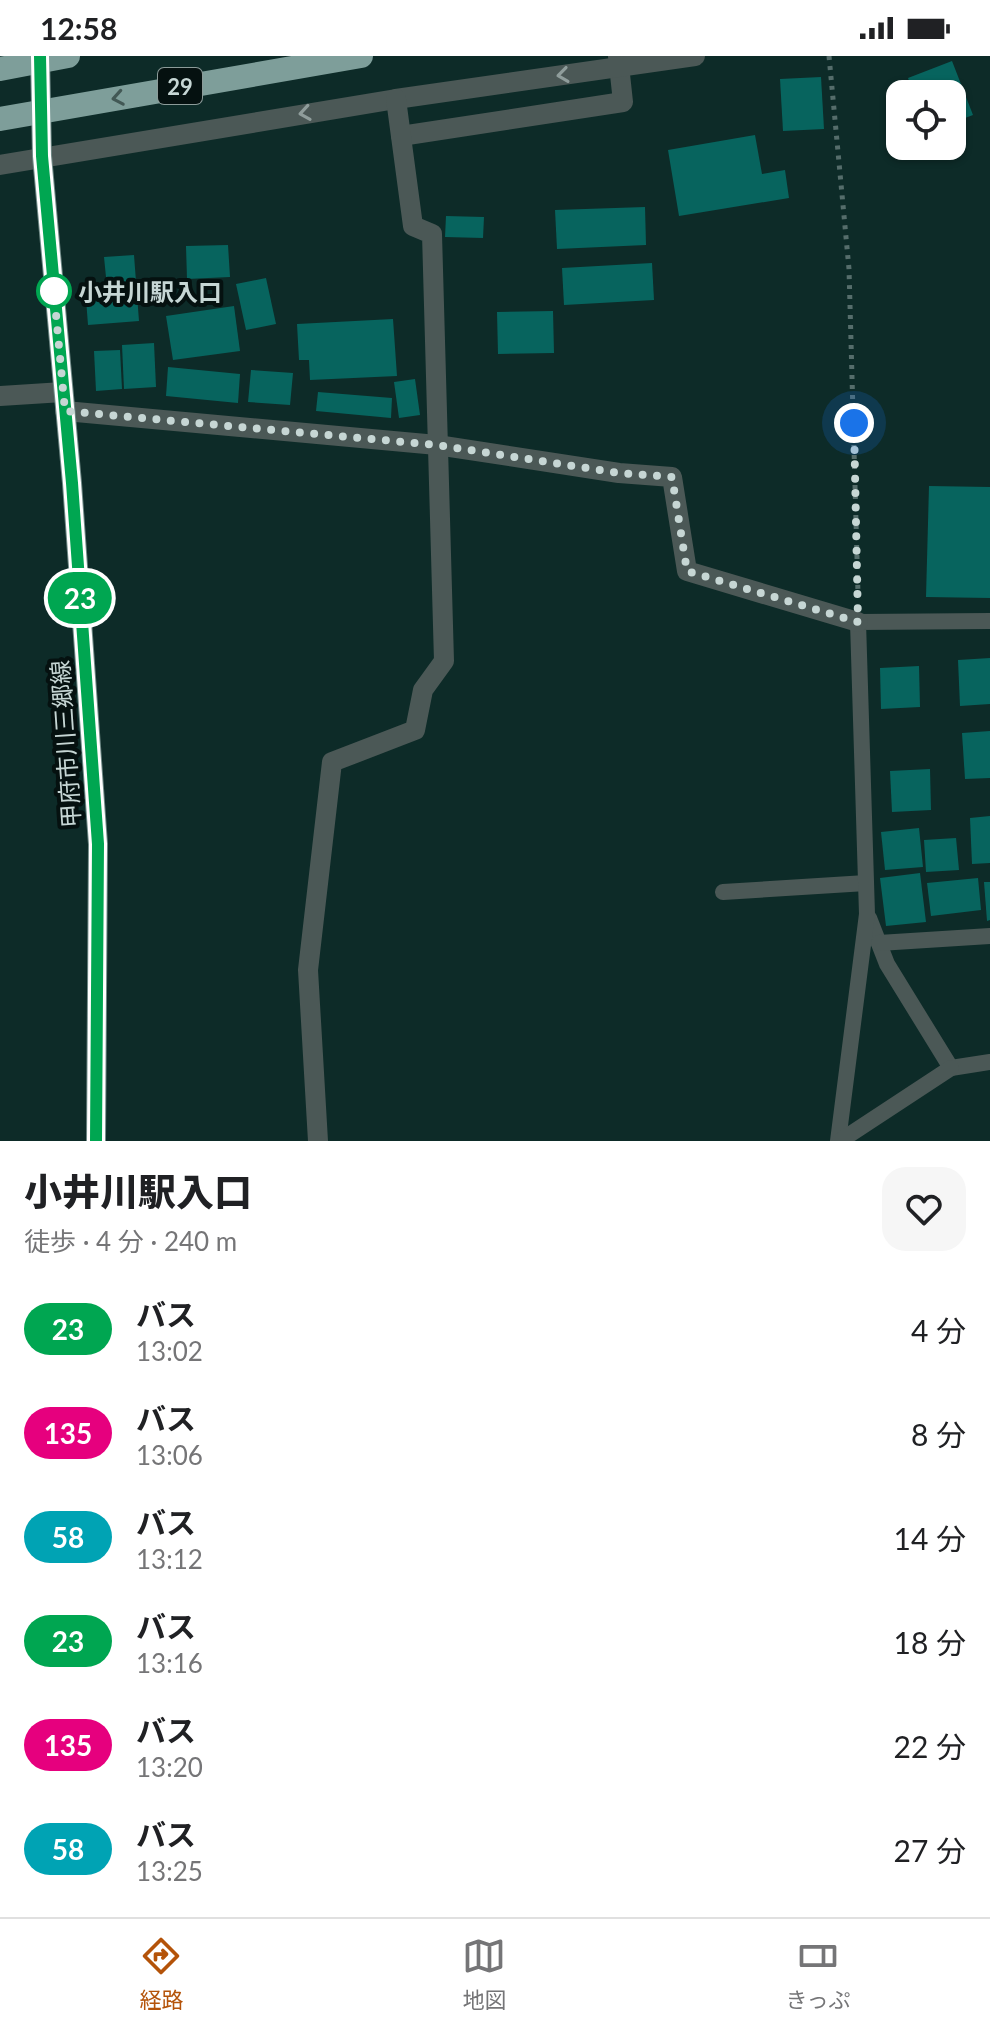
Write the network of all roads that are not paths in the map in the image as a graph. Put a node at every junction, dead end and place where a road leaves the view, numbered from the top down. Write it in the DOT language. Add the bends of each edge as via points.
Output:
graph roads {
  1 [pos="40,56"];
  2 [pos="68,56"];
  3 [pos="361,56"];
  4 [pos="695,56"];
  5 [pos="619,62"];
  6 [pos="0,69"];
  7 [pos="396,99"];
  8 [pos="0,119"];
  9 [pos="401,136"];
  10 [pos="42,156"];
  11 [pos="0,165"];
  12 [pos="0,396"];
  13 [pos="64,402"];
  14 [pos="437,445"];
  15 [pos="990,621"];
  16 [pos="858,622"];
  17 [pos="866,883"];
  18 [pos="723,892"];
  19 [pos="867,914"];
  20 [pos="990,936"];
  21 [pos="879,943"];
  22 [pos="990,1062"];
  23 [pos="951,1068"];
  24 [pos="96,1141"];
  25 [pos="318,1141"];
  26 [pos="839,1141"];
  1 -- 10 [label="main road, 甲府市川三郷線"];
  2 -- 6 [label="highway"];
  3 -- 8 [label="highway, 29, one-way"];
  4 -- 5 [label="street"];
  5 -- 7 [label="street, one-way"];
  5 -- 9 [label="street" via="623,102"];
  7 -- 9 [label="street"];
  7 -- 10 [label="street, one-way"];
  9 -- 14 [label="street" via="413,226 432,234"];
  10 -- 11 [label="street"];
  10 -- 13 [label="main road, 甲府市川三郷線"];
  12 -- 13 [label="street"];
  13 -- 14 [label="street"];
  13 -- 24 [label="main road, 甲府市川三郷線" via="98,844"];
  14 -- 16 [label="street" via="672,477 687,571"];
  14 -- 25 [label="street" via="444,661 423,690 415,730 332,762 308,970"];
  15 -- 16 [label="lane"];
  16 -- 17 [label="lane"];
  17 -- 18 [label="lane"];
  17 -- 19 [label="lane"];
  19 -- 21 [label="lane"];
  19 -- 26 [label="lane"];
  20 -- 21 [label="lane"];
  21 -- 23 [label="lane"];
  22 -- 23 [label="lane"];
  23 -- 26 [label="lane"];
}
